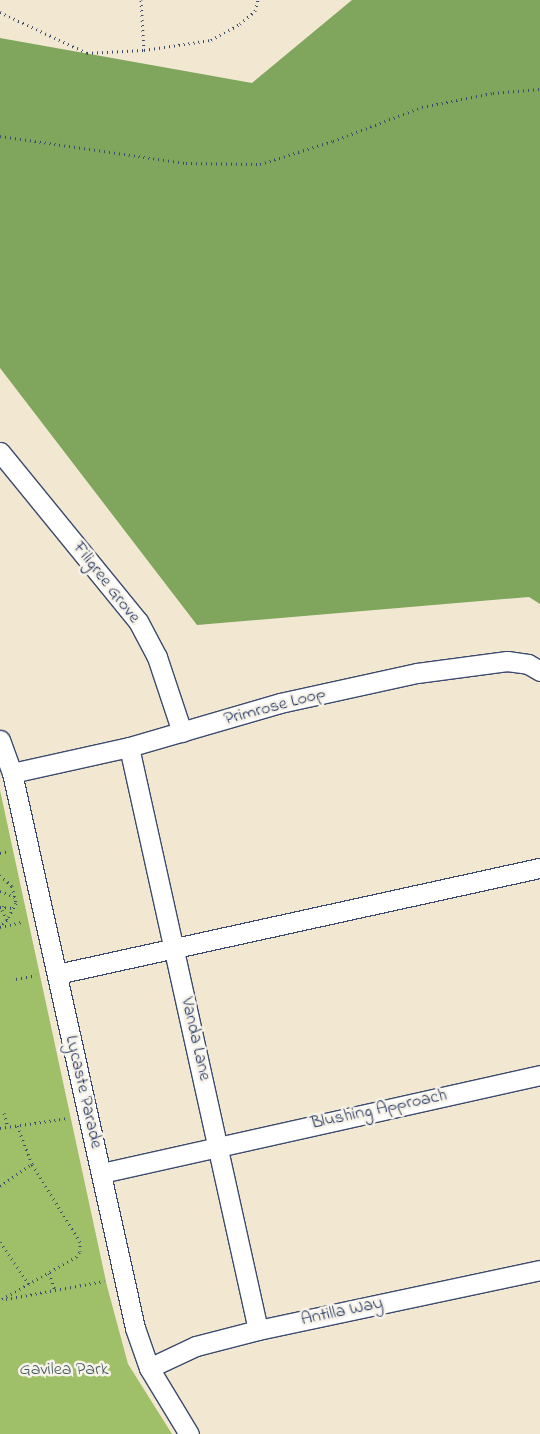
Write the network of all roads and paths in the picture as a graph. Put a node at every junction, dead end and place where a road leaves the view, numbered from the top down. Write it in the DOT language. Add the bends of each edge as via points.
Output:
graph roads {
  1 [pos="141,0"];
  2 [pos="258,0"];
  3 [pos="0,12"];
  4 [pos="144,50"];
  5 [pos="540,90"];
  6 [pos="0,136"];
  7 [pos="0,452"];
  8 [pos="540,671"];
  9 [pos="182,732"];
  10 [pos="0,740"];
  11 [pos="129,747"];
  12 [pos="12,773"];
  13 [pos="8,851"];
  14 [pos="0,853"];
  15 [pos="540,868"];
  16 [pos="0,876"];
  17 [pos="0,891"];
  18 [pos="16,895"];
  19 [pos="2,906"];
  20 [pos="14,908"];
  21 [pos="7,920"];
  22 [pos="22,922"];
  23 [pos="0,926"];
  24 [pos="175,948"];
  25 [pos="57,974"];
  26 [pos="36,975"];
  27 [pos="16,979"];
  28 [pos="540,1075"];
  29 [pos="4,1113"];
  30 [pos="68,1118"];
  31 [pos="17,1126"];
  32 [pos="8,1127"];
  33 [pos="0,1128"];
  34 [pos="219,1145"];
  35 [pos="32,1164"];
  36 [pos="102,1173"];
  37 [pos="1,1184"];
  38 [pos="0,1242"];
  39 [pos="540,1270"];
  40 [pos="49,1273"];
  41 [pos="104,1281"];
  42 [pos="29,1284"];
  43 [pos="55,1290"];
  44 [pos="1,1300"];
  45 [pos="258,1330"];
  46 [pos="149,1368"];
  47 [pos="189,1434"];
  1 -- 4 [label="path"];
  2 -- 4 [label="path" via="255,11 240,24 211,40"];
  3 -- 4 [label="path" via="87,52"];
  5 -- 6 [label="path" via="493,93 422,107 333,142 260,164 186,163"];
  7 -- 9 [label="street, Filigree Grove" via="138,621 157,657"];
  8 -- 9 [label="street, Primrose Loop" via="528,664 508,661 417,673 280,704"];
  9 -- 11 [label="street, Primrose Loop"];
  10 -- 12 [label="street, Lycaste Parade"];
  11 -- 12 [label="street, Primrose Loop"];
  11 -- 24 [label="street, Vanda Lane"];
  12 -- 25 [label="street, Lycaste Parade"];
  13 -- 14 [label="path"];
  15 -- 24 [label="street"];
  16 -- 18 [label="path"];
  17 -- 18 [label="path"];
  18 -- 20 [label="path"];
  19 -- 20 [label="path"];
  19 -- 21 [label="path"];
  20 -- 21 [label="path"];
  21 -- 23 [label="path"];
  22 -- 23 [label="path"];
  24 -- 25 [label="street"];
  24 -- 34 [label="street, Vanda Lane"];
  25 -- 36 [label="street, Lycaste Parade"];
  26 -- 27 [label="path"];
  28 -- 34 [label="street, Blushing Approach"];
  29 -- 32 [label="path"];
  30 -- 31 [label="path"];
  31 -- 32 [label="path"];
  31 -- 35 [label="path"];
  32 -- 33 [label="path"];
  34 -- 36 [label="street, Blushing Approach"];
  34 -- 45 [label="street, Vanda Lane"];
  35 -- 37 [label="path"];
  35 -- 40 [label="path" via="80,1242 76,1257"];
  36 -- 46 [label="street, Lycaste Parade" via="135,1328"];
  38 -- 42 [label="path"];
  39 -- 45 [label="street, Antilla Way"];
  40 -- 42 [label="path"];
  40 -- 43 [label="path"];
  41 -- 43 [label="path"];
  42 -- 44 [label="path"];
  43 -- 44 [label="path"];
  45 -- 46 [label="street, Antilla Way" via="196,1346"];
  46 -- 47 [label="street, Lycaste Parade"];
}
